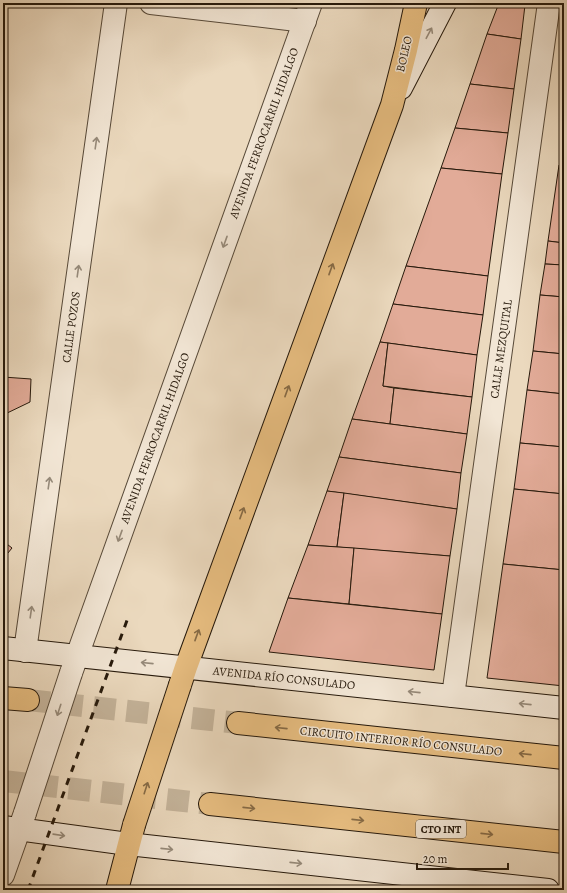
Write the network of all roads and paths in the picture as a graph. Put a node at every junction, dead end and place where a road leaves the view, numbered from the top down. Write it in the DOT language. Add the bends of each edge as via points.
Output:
graph roads {
  1 [pos="116,3"];
  2 [pos="151,3"];
  3 [pos="416,3"];
  4 [pos="445,3"];
  5 [pos="549,3"];
  6 [pos="308,12"];
  7 [pos="392,105"];
  8 [pos="3,648"];
  9 [pos="26,651"];
  10 [pos="74,665"];
  11 [pos="183,676"];
  12 [pos="453,696"];
  13 [pos="3,698"];
  14 [pos="28,700"];
  15 [pos="564,708"];
  16 [pos="238,723"];
  17 [pos="564,758"];
  18 [pos="210,804"];
  19 [pos="16,823"];
  20 [pos="131,835"];
  21 [pos="564,842"];
  22 [pos="3,875"];
  23 [pos="426,884"];
  24 [pos="104,890"];
  25 [pos="117,890"];
  26 [pos="548,890"];
  9 -- 1 [label="street, CALLE POZOS, one-way"];
  2 -- 6 [label="street"];
  3 -- 7 [label="main road, BOLEO"];
  7 -- 4 [label="street, one-way"];
  5 -- 12 [label="street, CALLE MEZQUITAL"];
  6 -- 10 [label="street, AVENIDA FERROCARRIL HIDALGO, one-way"];
  11 -- 7 [label="main road, one-way"];
  8 -- 9 [label="street, AVENIDA RÍO CONSULADO"];
  9 -- 10 [label="street, AVENIDA RÍO CONSULADO"];
  11 -- 10 [label="street, AVENIDA RÍO CONSULADO, one-way"];
  10 -- 19 [label="street, AVENIDA FERROCARRIL HIDALGO, one-way, bridge"];
  12 -- 11 [label="street, AVENIDA RÍO CONSULADO, one-way"];
  20 -- 11 [label="main road, one-way, bridge"];
  15 -- 12 [label="street, AVENIDA RÍO CONSULADO, one-way"];
  13 -- 14 [label="main road"];
  17 -- 16 [label="main road, CIRCUITO INTERIOR RÍO CONSULADO, one-way"];
  18 -- 21 [label="main road, CTO INT, one-way"];
  19 -- 20 [label="street, one-way"];
  19 -- 22 [label="street, AVENIDA FERROCARRIL HIDALGO"];
  20 -- 23 [label="street, one-way"];
  20 -- 24 [label="main road"];
  20 -- 25 [label="main road"];
  23 -- 26 [label="street"];
}
